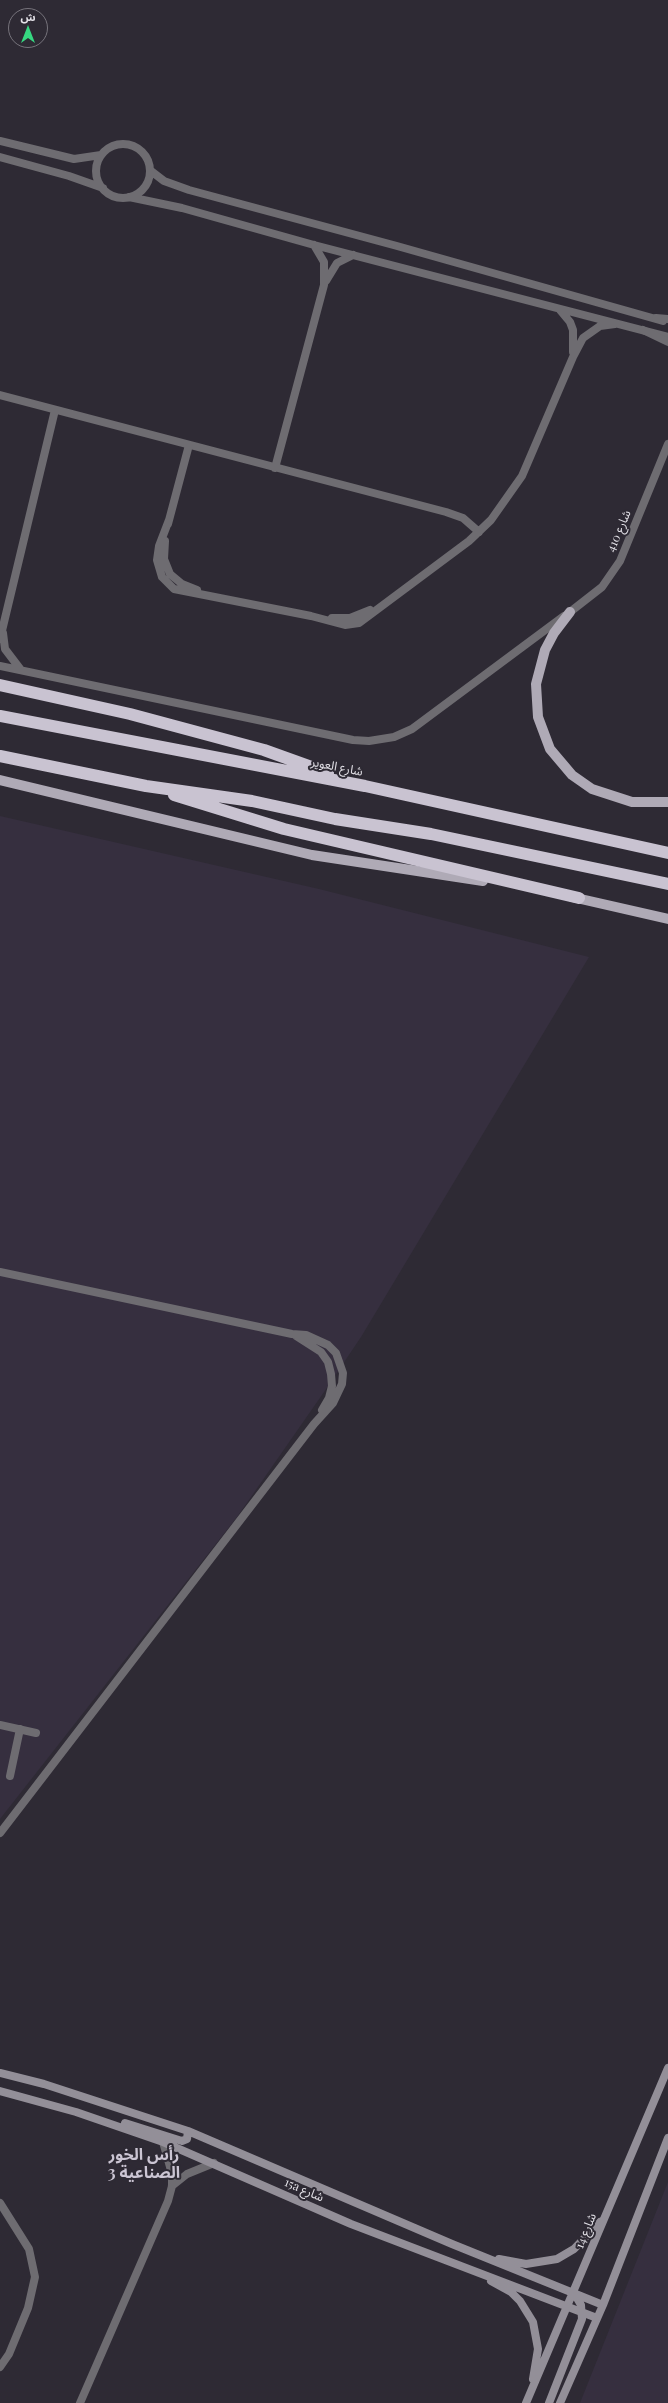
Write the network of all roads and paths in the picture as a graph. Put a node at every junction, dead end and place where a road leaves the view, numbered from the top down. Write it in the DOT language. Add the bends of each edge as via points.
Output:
graph roads {
  1 [pos="0,140"];
  2 [pos="101,155"];
  3 [pos="0,158"];
  4 [pos="150,171"];
  5 [pos="103,188"];
  6 [pos="129,197"];
  7 [pos="314,245"];
  8 [pos="353,255"];
  9 [pos="324,285"];
  10 [pos="559,310"];
  11 [pos="656,318"];
  12 [pos="668,319"];
  13 [pos="668,323"];
  14 [pos="615,324"];
  15 [pos="642,330"];
  16 [pos="668,337"];
  17 [pos="668,342"];
  18 [pos="572,357"];
  19 [pos="0,395"];
  20 [pos="55,410"];
  21 [pos="668,444"];
  22 [pos="189,445"];
  23 [pos="276,468"];
  24 [pos="479,532"];
  25 [pos="570,612"];
  26 [pos="4,620"];
  27 [pos="0,629"];
  28 [pos="0,639"];
  29 [pos="0,666"];
  30 [pos="21,670"];
  31 [pos="0,685"];
  32 [pos="0,716"];
  33 [pos="0,756"];
  34 [pos="0,780"];
  35 [pos="146,786"];
  36 [pos="365,786"];
  37 [pos="668,802"];
  38 [pos="668,853"];
  39 [pos="668,884"];
  40 [pos="579,898"];
  41 [pos="668,919"];
  42 [pos="0,1272"];
  43 [pos="292,1334"];
  44 [pos="314,1424"];
  45 [pos="0,1724"];
  46 [pos="20,1729"];
  47 [pos="36,1733"];
  48 [pos="10,1776"];
  49 [pos="0,1833"];
  50 [pos="668,2068"];
  51 [pos="0,2072"];
  52 [pos="0,2091"];
  53 [pos="76,2112"];
  54 [pos="188,2131"];
  55 [pos="668,2138"];
  56 [pos="163,2142"];
  57 [pos="214,2163"];
  58 [pos="172,2186"];
  59 [pos="0,2203"];
  60 [pos="605,2217"];
  61 [pos="477,2255"];
  62 [pos="464,2266"];
  63 [pos="574,2293"];
  64 [pos="603,2304"];
  65 [pos="569,2306"];
  66 [pos="582,2311"];
  67 [pos="597,2318"];
  68 [pos="0,2367"];
  69 [pos="527,2401"];
  70 [pos="80,2403"];
  71 [pos="548,2403"];
  72 [pos="560,2403"];
  1 -- 2 [label="street" via="67,158"];
  2 -- 4 [label="street" via="112,146 131,145 142,151"];
  2 -- 5 [label="street" via="96,169"];
  3 -- 5 [label="street" via="69,176"];
  4 -- 6 [label="street" via="142,190"];
  4 -- 11 [label="street" via="180,188"];
  5 -- 6 [label="street" via="115,196"];
  6 -- 7 [label="street" via="182,208"];
  7 -- 8 [label="street"];
  7 -- 9 [label="street" via="324,262"];
  8 -- 9 [label="street" via="336,263"];
  8 -- 10 [label="street"];
  9 -- 23 [label="street"];
  10 -- 14 [label="street"];
  10 -- 18 [label="street" via="573,330 575,339"];
  11 -- 12 [label="street"];
  11 -- 13 [label="street"];
  14 -- 15 [label="street"];
  14 -- 18 [label="street" via="600,326 588,333"];
  15 -- 16 [label="street"];
  15 -- 17 [label="street"];
  18 -- 24 [label="street" via="522,476 503,506"];
  19 -- 20 [label="street"];
  20 -- 22 [label="street"];
  20 -- 26 [label="street"];
  21 -- 25 [label="street, شارع 410" via="617,565 602,587"];
  22 -- 23 [label="street"];
  22 -- 24 [label="street" via="169,520 164,552 168,570 182,584 211,595 354,625 363,621"];
  23 -- 24 [label="street" via="454,514 470,523"];
  25 -- 30 [label="street, شارع 410" via="412,729 394,737 369,741 353,740"];
  25 -- 37 [label="main road" via="545,650 536,684 538,717 550,749 572,775 600,793 632,802"];
  26 -- 27 [label="street"];
  26 -- 28 [label="street"];
  26 -- 30 [label="street" via="5,649"];
  29 -- 30 [label="street, شارع 410"];
  31 -- 36 [label="highway" via="123,712 264,750"];
  32 -- 36 [label="highway, شارع العوير"];
  33 -- 35 [label="highway"];
  34 -- 40 [label="main road" via="312,855"];
  35 -- 39 [label="highway" via="252,800 335,820 431,834"];
  35 -- 40 [label="highway" via="284,829"];
  36 -- 38 [label="highway, شارع العوير"];
  40 -- 41 [label="main road"];
  42 -- 43 [label="street"];
  43 -- 44 [label="street" via="320,1352 328,1362 331,1374 329,1398"];
  43 -- 44 [label="street" via="306,1335 319,1340 336,1353 340,1363 342,1379 339,1394"];
  44 -- 49 [label="street"];
  45 -- 46 [label="street"];
  46 -- 47 [label="street"];
  46 -- 48 [label="street"];
  50 -- 60 [label="main road, شارع 14"];
  51 -- 54 [label="main road, 15a شارع"];
  52 -- 53 [label="main road, 15a شارع"];
  53 -- 54 [label="main road" via="95,2113 182,2141 187,2139"];
  53 -- 56 [label="main road, 15a شارع"];
  54 -- 61 [label="main road, 15a شارع"];
  55 -- 64 [label="main road"];
  56 -- 57 [label="main road, 15a شارع"];
  56 -- 58 [label="street" via="170,2163"];
  57 -- 58 [label="street" via="187,2174"];
  57 -- 62 [label="main road, 15a شارع" via="351,2224"];
  58 -- 70 [label="street" via="168,2201"];
  59 -- 68 [label="street" via="29,2249 35,2277 28,2308 9,2354"];
  60 -- 61 [label="main road" via="574,2249 547,2262 516,2263"];
  60 -- 63 [label="main road, شارع 14"];
  61 -- 63 [label="main road, 15a شارع"];
  62 -- 65 [label="main road, 15a شارع"];
  62 -- 69 [label="main road" via="511,2292 533,2322 538,2349"];
  63 -- 64 [label="main road, 15a شارع"];
  63 -- 65 [label="main road, شارع 14"];
  63 -- 66 [label="main road"];
  64 -- 67 [label="main road"];
  65 -- 66 [label="main road, 15a شارع"];
  65 -- 69 [label="main road, شارع 14"];
  66 -- 67 [label="main road, 15a شارع"];
  66 -- 71 [label="main road" via="580,2326"];
  67 -- 72 [label="main road"];
}
